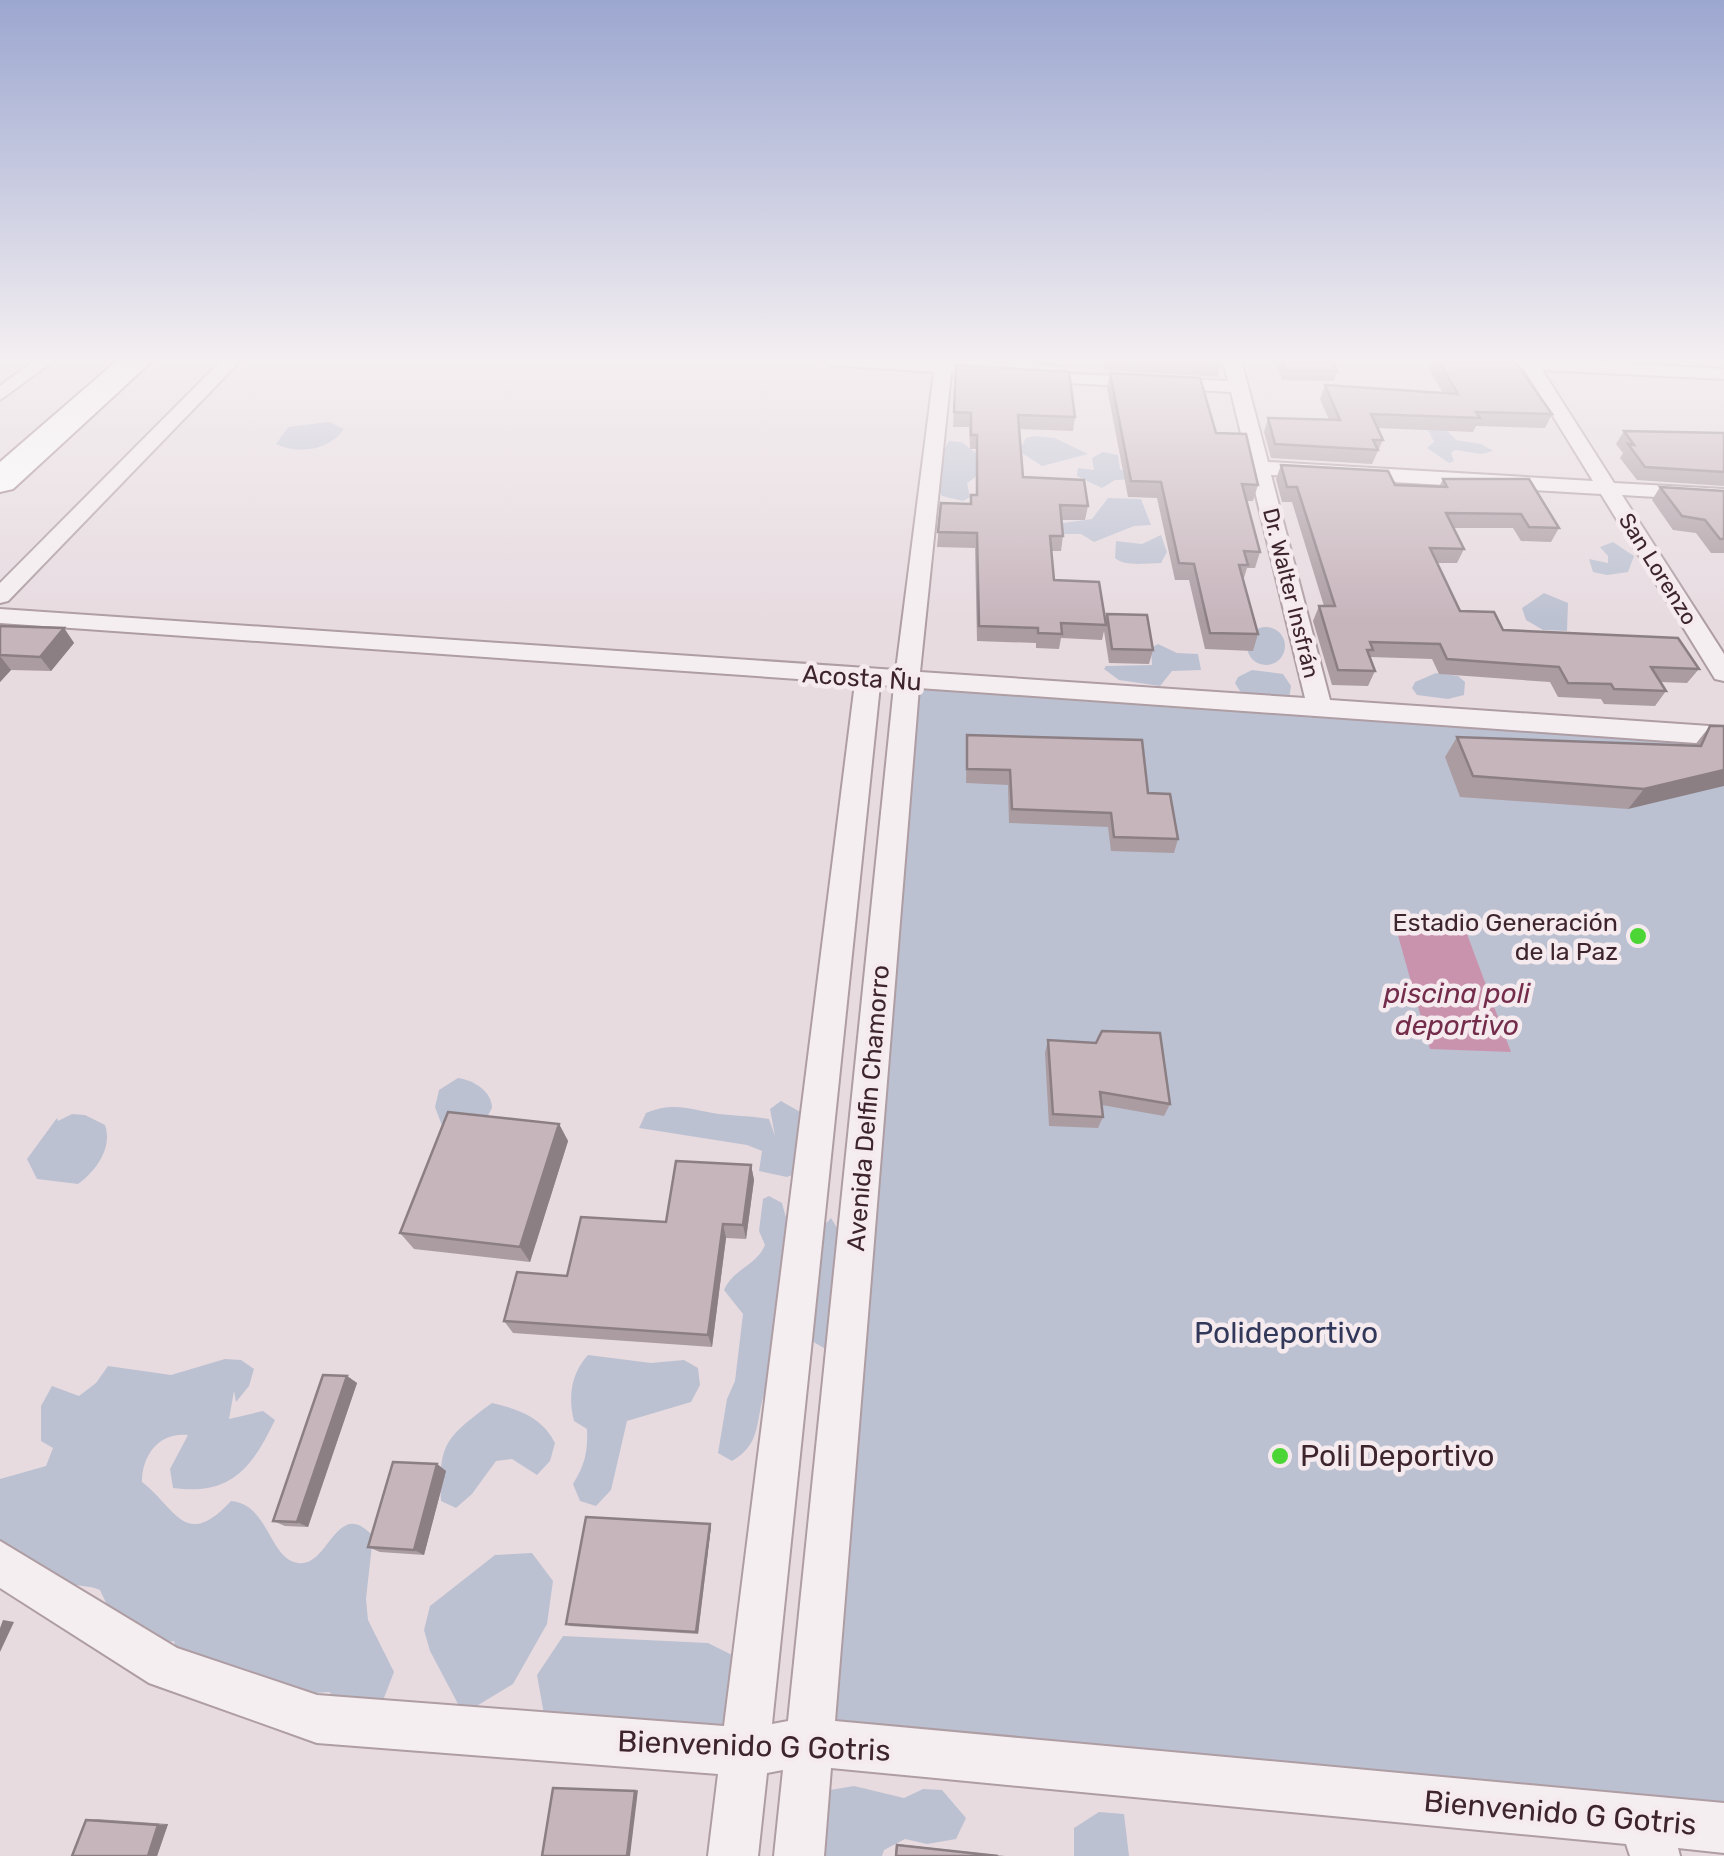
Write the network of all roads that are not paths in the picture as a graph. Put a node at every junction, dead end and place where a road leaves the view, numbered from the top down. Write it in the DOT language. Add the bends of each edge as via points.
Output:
graph roads {
  1 [pos="39,447"];
  2 [pos="147,447"];
  3 [pos="934,447"];
  4 [pos="1254,447"];
  5 [pos="1581,447"];
  6 [pos="1260,468"];
  7 [pos="0,481"];
  8 [pos="1607,488"];
  9 [pos="1724,495"];
  10 [pos="0,596"];
  11 [pos="0,616"];
  12 [pos="1724,673"];
  13 [pos="868,679"];
  14 [pos="907,682"];
  15 [pos="1320,709"];
  16 [pos="1724,736"];
  17 [pos="0,1563"];
  18 [pos="810,1742"];
  19 [pos="745,1752"];
  20 [pos="1724,1828"];
  21 [pos="1650,1838"];
  22 [pos="732,1856"];
  23 [pos="799,1856"];
  1 -- 7 [label="highway"];
  2 -- 10 [label="street"];
  3 -- 14 [label="street, Avenida Delfin Chamorro"];
  4 -- 6 [label="street, Dr. Walter Insfrán"];
  5 -- 8 [label="street, San Lorenzo"];
  6 -- 8 [label="street"];
  6 -- 15 [label="street, Dr. Walter Insfrán"];
  8 -- 9 [label="street"];
  8 -- 12 [label="street, San Lorenzo"];
  11 -- 13 [label="street, Acosta Ñu"];
  13 -- 14 [label="street, Acosta Ñu"];
  13 -- 19 [label="street, Avenida Delfin Chamorro"];
  14 -- 15 [label="street, Acosta Ñu"];
  14 -- 18 [label="street, Avenida Delfin Chamorro"];
  15 -- 16 [label="street, Acosta Ñu"];
  17 -- 19 [label="street, Bienvenido G Gotris" via="165,1667 317,1720"];
  18 -- 19 [label="street, Bienvenido G Gotris"];
  18 -- 21 [label="street, Bienvenido G Gotris"];
  18 -- 23 [label="street, Avenida Delfin Chamorro"];
  19 -- 22 [label="street, Avenida Delfin Chamorro"];
  20 -- 21 [label="street, Bienvenido G Gotris"];
}
